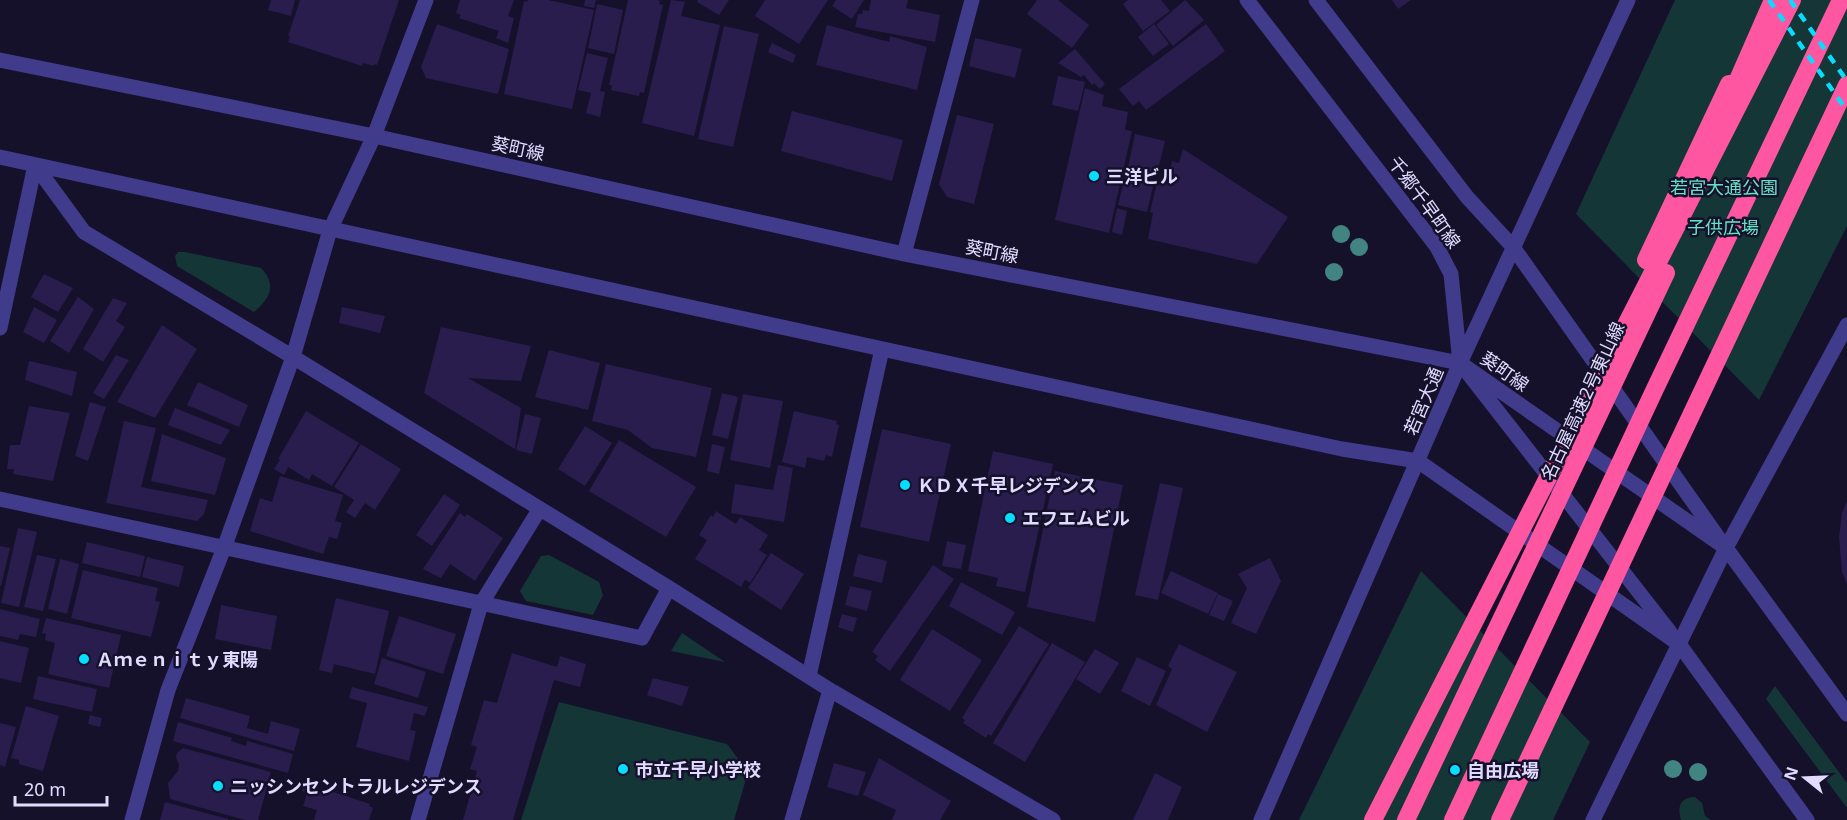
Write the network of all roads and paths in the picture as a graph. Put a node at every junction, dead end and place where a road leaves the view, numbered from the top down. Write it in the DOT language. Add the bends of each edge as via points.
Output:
graph roads {
  1 [pos="426,0"];
  2 [pos="970,0"];
  3 [pos="1247,0"];
  4 [pos="1316,0"];
  5 [pos="1628,0"];
  6 [pos="1771,0"];
  7 [pos="1794,0"];
  8 [pos="1841,0"];
  9 [pos="0,60"];
  10 [pos="1847,85"];
  11 [pos="374,136"];
  12 [pos="0,157"];
  13 [pos="35,165"];
  14 [pos="330,230"];
  15 [pos="1513,247"];
  16 [pos="904,254"];
  17 [pos="1643,292"];
  18 [pos="1847,325"];
  19 [pos="0,328"];
  20 [pos="882,350"];
  21 [pos="293,357"];
  22 [pos="1460,363"];
  23 [pos="1418,461"];
  24 [pos="0,499"];
  25 [pos="539,510"];
  26 [pos="224,548"];
  27 [pos="1726,549"];
  28 [pos="669,588"];
  29 [pos="480,604"];
  30 [pos="1679,644"];
  31 [pos="808,676"];
  32 [pos="830,690"];
  33 [pos="1847,714"];
  34 [pos="1396,774"];
  35 [pos="1422,787"];
  36 [pos="132,820"];
  37 [pos="418,820"];
  38 [pos="792,820"];
  39 [pos="1053,820"];
  40 [pos="1261,820"];
  41 [pos="1373,820"];
  42 [pos="1406,820"];
  43 [pos="1453,820"];
  44 [pos="1500,820"];
  45 [pos="1593,820"];
  46 [pos="1807,820"];
  1 -- 11 [label="street"];
  2 -- 16 [label="street"];
  3 -- 22 [label="street, 千郷千早町線" via="1437,247 1451,274"];
  4 -- 15 [label="street, 千郷千早町線" via="1467,197"];
  5 -- 15 [label="street, 若宮大通"];
  6 -- 17 [label="highway"];
  6 -- 34 [label="highway"];
  7 -- 17 [label="highway"];
  7 -- 35 [label="highway, 名古屋高速2号東山線"];
  8 -- 43 [label="highway"];
  9 -- 11 [label="street, 葵町線"];
  10 -- 44 [label="highway"];
  11 -- 14 [label="street"];
  11 -- 16 [label="street, 葵町線"];
  12 -- 13 [label="street"];
  13 -- 14 [label="street"];
  13 -- 19 [label="street"];
  13 -- 21 [label="street" via="84,232"];
  14 -- 20 [label="street"];
  14 -- 21 [label="street"];
  15 -- 22 [label="street, 若宮大通"];
  15 -- 27 [label="street, 千郷千早町線"];
  16 -- 22 [label="street, 葵町線"];
  17 -- 34 [label="highway"];
  17 -- 35 [label="highway"];
  18 -- 27 [label="street"];
  20 -- 23 [label="street" via="1342,449"];
  20 -- 31 [label="street"];
  21 -- 25 [label="street"];
  21 -- 26 [label="street"];
  22 -- 23 [label="street, 若宮大通"];
  22 -- 27 [label="street, 葵町線"];
  22 -- 30 [label="street"];
  23 -- 30 [label="street"];
  23 -- 40 [label="street, 若宮大通"];
  24 -- 26 [label="street"];
  25 -- 28 [label="street"];
  25 -- 29 [label="street"];
  26 -- 29 [label="street"];
  26 -- 36 [label="street" via="168,690"];
  27 -- 30 [label="street"];
  27 -- 33 [label="street, 葵町線"];
  28 -- 29 [label="street" via="642,638"];
  28 -- 31 [label="street"];
  29 -- 37 [label="street"];
  30 -- 45 [label="street"];
  30 -- 46 [label="street"];
  31 -- 32 [label="street"];
  32 -- 38 [label="street"];
  32 -- 39 [label="street"];
  34 -- 41 [label="highway"];
  35 -- 42 [label="highway, 名古屋高速2号東山線"];
}
